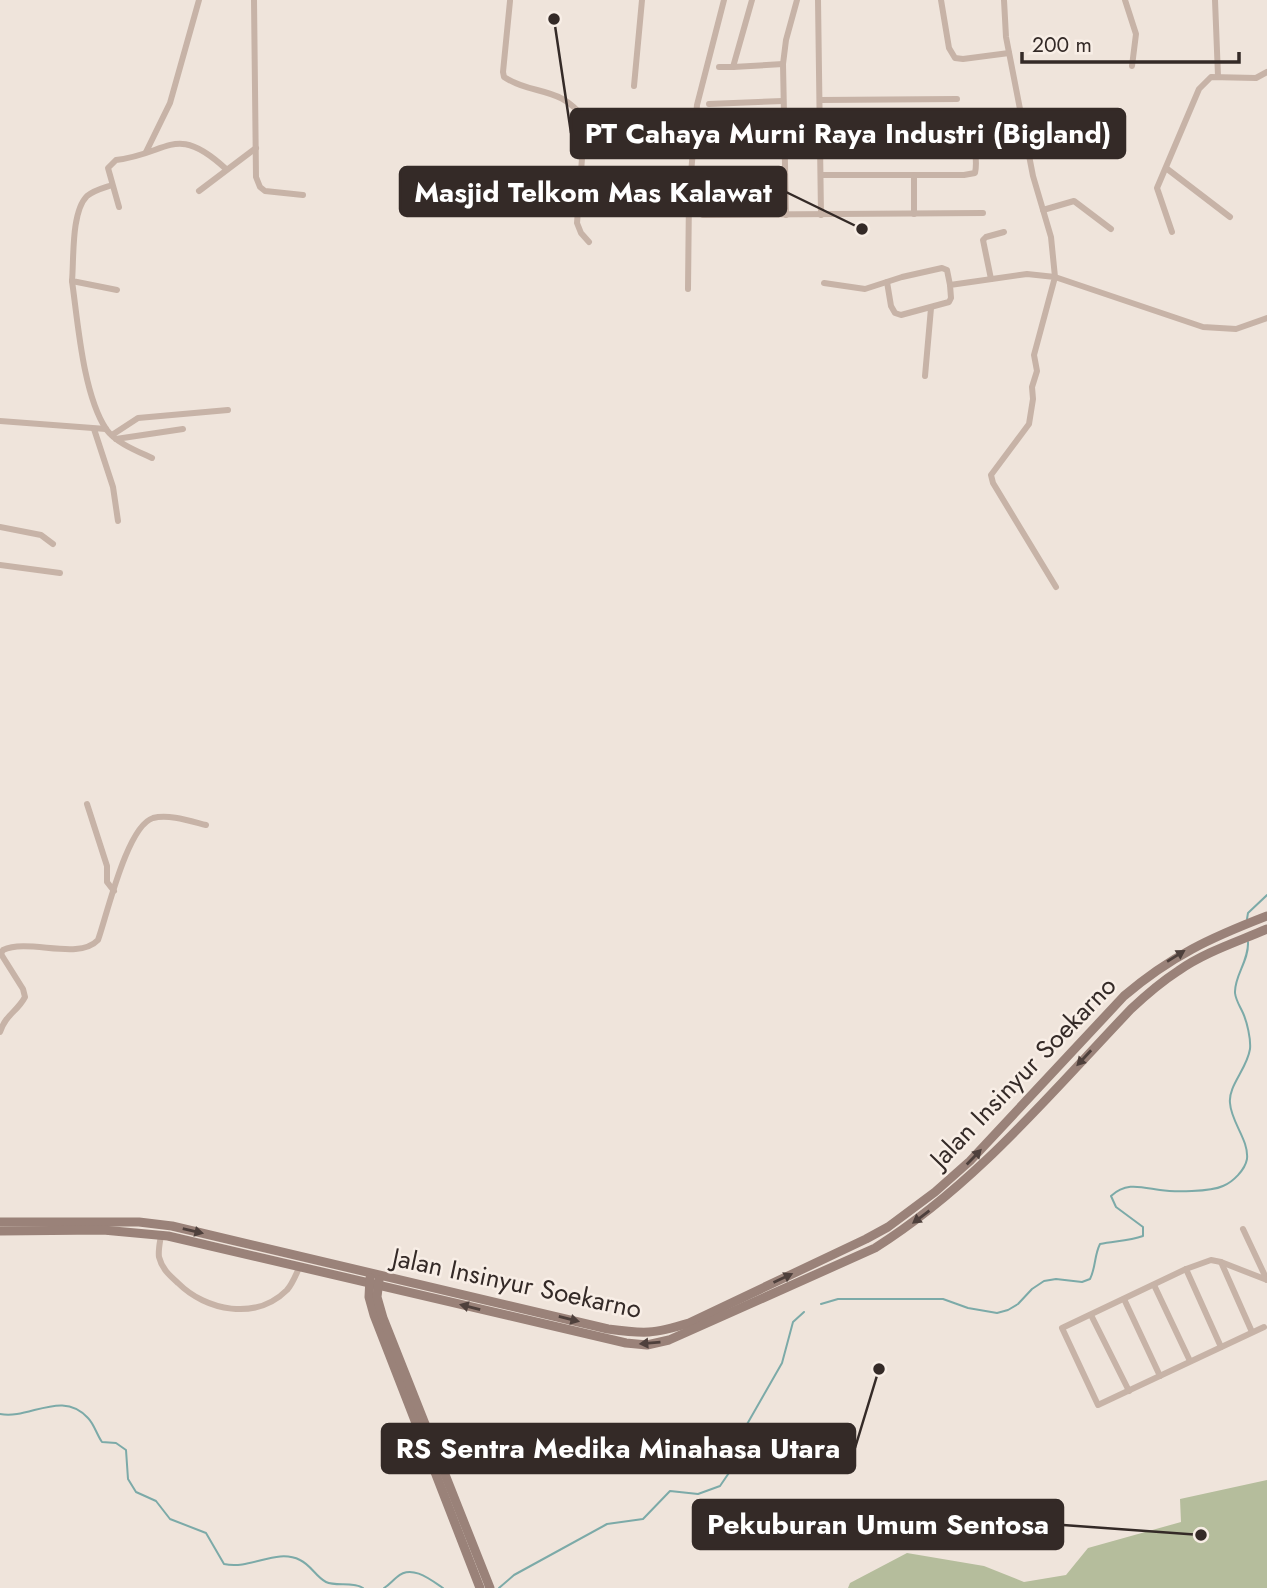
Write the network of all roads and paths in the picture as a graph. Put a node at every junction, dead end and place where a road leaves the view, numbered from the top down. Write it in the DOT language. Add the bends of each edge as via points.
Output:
graph roads {
  1 [pos="199,0"];
  2 [pos="254,0"];
  3 [pos="642,0"];
  4 [pos="724,0"];
  5 [pos="752,0"];
  6 [pos="797,0"];
  7 [pos="818,0"];
  8 [pos="941,0"];
  9 [pos="1004,0"];
  10 [pos="1125,0"];
  11 [pos="1215,0"];
  12 [pos="510,1"];
  13 [pos="1009,53"];
  14 [pos="783,64"];
  15 [pos="1132,66"];
  16 [pos="719,67"];
  17 [pos="733,67"];
  18 [pos="1267,72"];
  19 [pos="1218,76"];
  20 [pos="634,86"];
  21 [pos="957,99"];
  22 [pos="820,100"];
  23 [pos="783,101"];
  24 [pos="709,104"];
  25 [pos="821,136"];
  26 [pos="707,142"];
  27 [pos="784,142"];
  28 [pos="256,148"];
  29 [pos="146,152"];
  30 [pos="1166,168"];
  31 [pos="226,169"];
  32 [pos="822,175"];
  33 [pos="914,175"];
  34 [pos="784,178"];
  35 [pos="704,179"];
  36 [pos="112,185"];
  37 [pos="199,191"];
  38 [pos="303,195"];
  39 [pos="119,207"];
  40 [pos="1043,210"];
  41 [pos="983,212"];
  42 [pos="914,214"];
  43 [pos="703,215"];
  44 [pos="786,215"];
  45 [pos="821,215"];
  46 [pos="1230,217"];
  47 [pos="1111,229"];
  48 [pos="1004,232"];
  49 [pos="1172,232"];
  50 [pos="589,242"];
  51 [pos="1055,277"];
  52 [pos="991,279"];
  53 [pos="72,281"];
  54 [pos="887,282"];
  55 [pos="824,283"];
  56 [pos="950,285"];
  57 [pos="688,289"];
  58 [pos="117,290"];
  59 [pos="931,308"];
  60 [pos="1267,318"];
  61 [pos="925,376"];
  62 [pos="228,410"];
  63 [pos="0,421"];
  64 [pos="93,429"];
  65 [pos="106,429"];
  66 [pos="183,429"];
  67 [pos="114,437"];
  68 [pos="152,458"];
  69 [pos="118,521"];
  70 [pos="0,527"];
  71 [pos="53,544"];
  72 [pos="0,565"];
  73 [pos="60,573"];
  74 [pos="1056,587"];
  75 [pos="87,804"];
  76 [pos="206,825"];
  77 [pos="114,891"];
  78 [pos="1267,915"];
  79 [pos="1257,920"];
  80 [pos="1264,930"];
  81 [pos="1,1022"];
  82 [pos="0,1032"];
  83 [pos="0,1222"];
  84 [pos="1243,1229"];
  85 [pos="0,1231"];
  86 [pos="160,1235"];
  87 [pos="840,1251"];
  88 [pos="845,1262"];
  89 [pos="1221,1262"];
  90 [pos="300,1266"];
  91 [pos="1186,1269"];
  92 [pos="375,1279"];
  93 [pos="1267,1280"];
  94 [pos="1154,1285"];
  95 [pos="1124,1299"];
  96 [pos="1091,1315"];
  97 [pos="1264,1326"];
  98 [pos="1252,1332"];
  99 [pos="1221,1347"];
  100 [pos="1190,1361"];
  101 [pos="1160,1376"];
  102 [pos="1129,1391"];
  103 [pos="485,1587"];
  1 -- 29 [label="street" via="173,93"];
  2 -- 28 [label="street"];
  3 -- 20 [label="street"];
  4 -- 57 [label="street" via="697,105 689,185"];
  5 -- 17 [label="street"];
  6 -- 14 [label="street"];
  7 -- 22 [label="street"];
  8 -- 13 [label="street" via="955,58"];
  9 -- 13 [label="street"];
  10 -- 15 [label="street" via="1136,34"];
  11 -- 19 [label="street"];
  12 -- 50 [label="street" via="504,77 560,96 585,120 576,223"];
  13 -- 40 [label="street"];
  14 -- 17 [label="street"];
  14 -- 23 [label="street"];
  16 -- 17 [label="street"];
  18 -- 19 [label="street" via="1256,78"];
  19 -- 30 [label="street" via="1209,77 1199,89"];
  21 -- 22 [label="street"];
  22 -- 25 [label="street"];
  23 -- 24 [label="street"];
  23 -- 27 [label="street"];
  25 -- 27 [label="street"];
  25 -- 32 [label="street"];
  25 -- 33 [label="street" via="971,138 975,173"];
  26 -- 27 [label="street"];
  27 -- 34 [label="street"];
  28 -- 31 [label="street"];
  28 -- 38 [label="street" via="262,190"];
  29 -- 31 [label="street" via="170,144 187,145 207,153"];
  29 -- 36 [label="street" via="109,164"];
  30 -- 46 [label="street"];
  30 -- 49 [label="street" via="1157,188"];
  31 -- 37 [label="street"];
  32 -- 33 [label="street"];
  32 -- 45 [label="street"];
  33 -- 42 [label="street"];
  34 -- 35 [label="street"];
  34 -- 44 [label="street"];
  36 -- 39 [label="street"];
  36 -- 53 [label="street" via="92,192 80,206"];
  40 -- 47 [label="street" via="1074,201"];
  40 -- 51 [label="street"];
  41 -- 42 [label="street"];
  42 -- 45 [label="street"];
  43 -- 44 [label="street"];
  44 -- 45 [label="street"];
  48 -- 52 [label="street" via="983,240"];
  51 -- 52 [label="street" via="1027,274"];
  51 -- 60 [label="street" via="1203,327 1236,328"];
  51 -- 74 [label="street" via="1034,355 1037,371 1028,424 991,475"];
  52 -- 56 [label="street"];
  53 -- 58 [label="street"];
  53 -- 65 [label="street" via="86,373"];
  54 -- 55 [label="street" via="862,289"];
  54 -- 56 [label="street" via="942,268 947,270"];
  54 -- 59 [label="street" via="891,306 898,315"];
  56 -- 59 [label="street" via="951,300"];
  59 -- 61 [label="street"];
  62 -- 67 [label="street" via="138,418"];
  63 -- 64 [label="street"];
  64 -- 65 [label="street"];
  64 -- 69 [label="street" via="113,487"];
  65 -- 67 [label="street"];
  66 -- 67 [label="street"];
  67 -- 68 [label="street"];
  70 -- 71 [label="street" via="41,535"];
  72 -- 73 [label="street"];
  75 -- 77 [label="street" via="107,866 107,882"];
  76 -- 77 [label="street" via="162,817 145,823 136,832"];
  77 -- 81 [label="street" via="98,940 91,946 81,950 3,950 25,998"];
  78 -- 79 [label="main road, Jalan Insinyur Soekarno"];
  79 -- 80 [label="main road"];
  87 -- 79 [label="main road, Jalan Insinyur Soekarno, one-way" via="888,1227 951,1180 1142,981 1186,950"];
  80 -- 88 [label="main road, Jalan Insinyur Soekarno, one-way" via="1179,970 1154,988 951,1194 894,1237"];
  81 -- 82 [label="street"];
  83 -- 92 [label="main road, Jalan Insinyur Soekarno, one-way" via="173,1226"];
  84 -- 93 [label="street"];
  85 -- 86 [label="main road, Jalan Insinyur Soekarno" via="103,1230"];
  86 -- 90 [label="main road, Jalan Insinyur Soekarno"];
  86 -- 90 [label="street" via="158,1252 165,1271 190,1294 219,1307 253,1308 270,1302 288,1289"];
  87 -- 88 [label="main road"];
  92 -- 87 [label="main road, Jalan Insinyur Soekarno, one-way" via="643,1334 689,1323"];
  88 -- 92 [label="main road, Jalan Insinyur Soekarno, one-way" via="700,1328 646,1345"];
  89 -- 91 [label="street"];
  89 -- 93 [label="street"];
  89 -- 98 [label="street"];
  90 -- 92 [label="main road, Jalan Insinyur Soekarno"];
  91 -- 94 [label="street"];
  91 -- 99 [label="street"];
  92 -- 103 [label="main road" via="383,1318"];
  94 -- 95 [label="street"];
  94 -- 100 [label="street"];
  95 -- 96 [label="street"];
  95 -- 101 [label="street"];
  96 -- 102 [label="street"];
  96 -- 102 [label="street" via="1062,1328 1097,1403"];
  97 -- 98 [label="street"];
  98 -- 99 [label="street"];
  99 -- 100 [label="street"];
  100 -- 101 [label="street"];
  101 -- 102 [label="street"];
}
